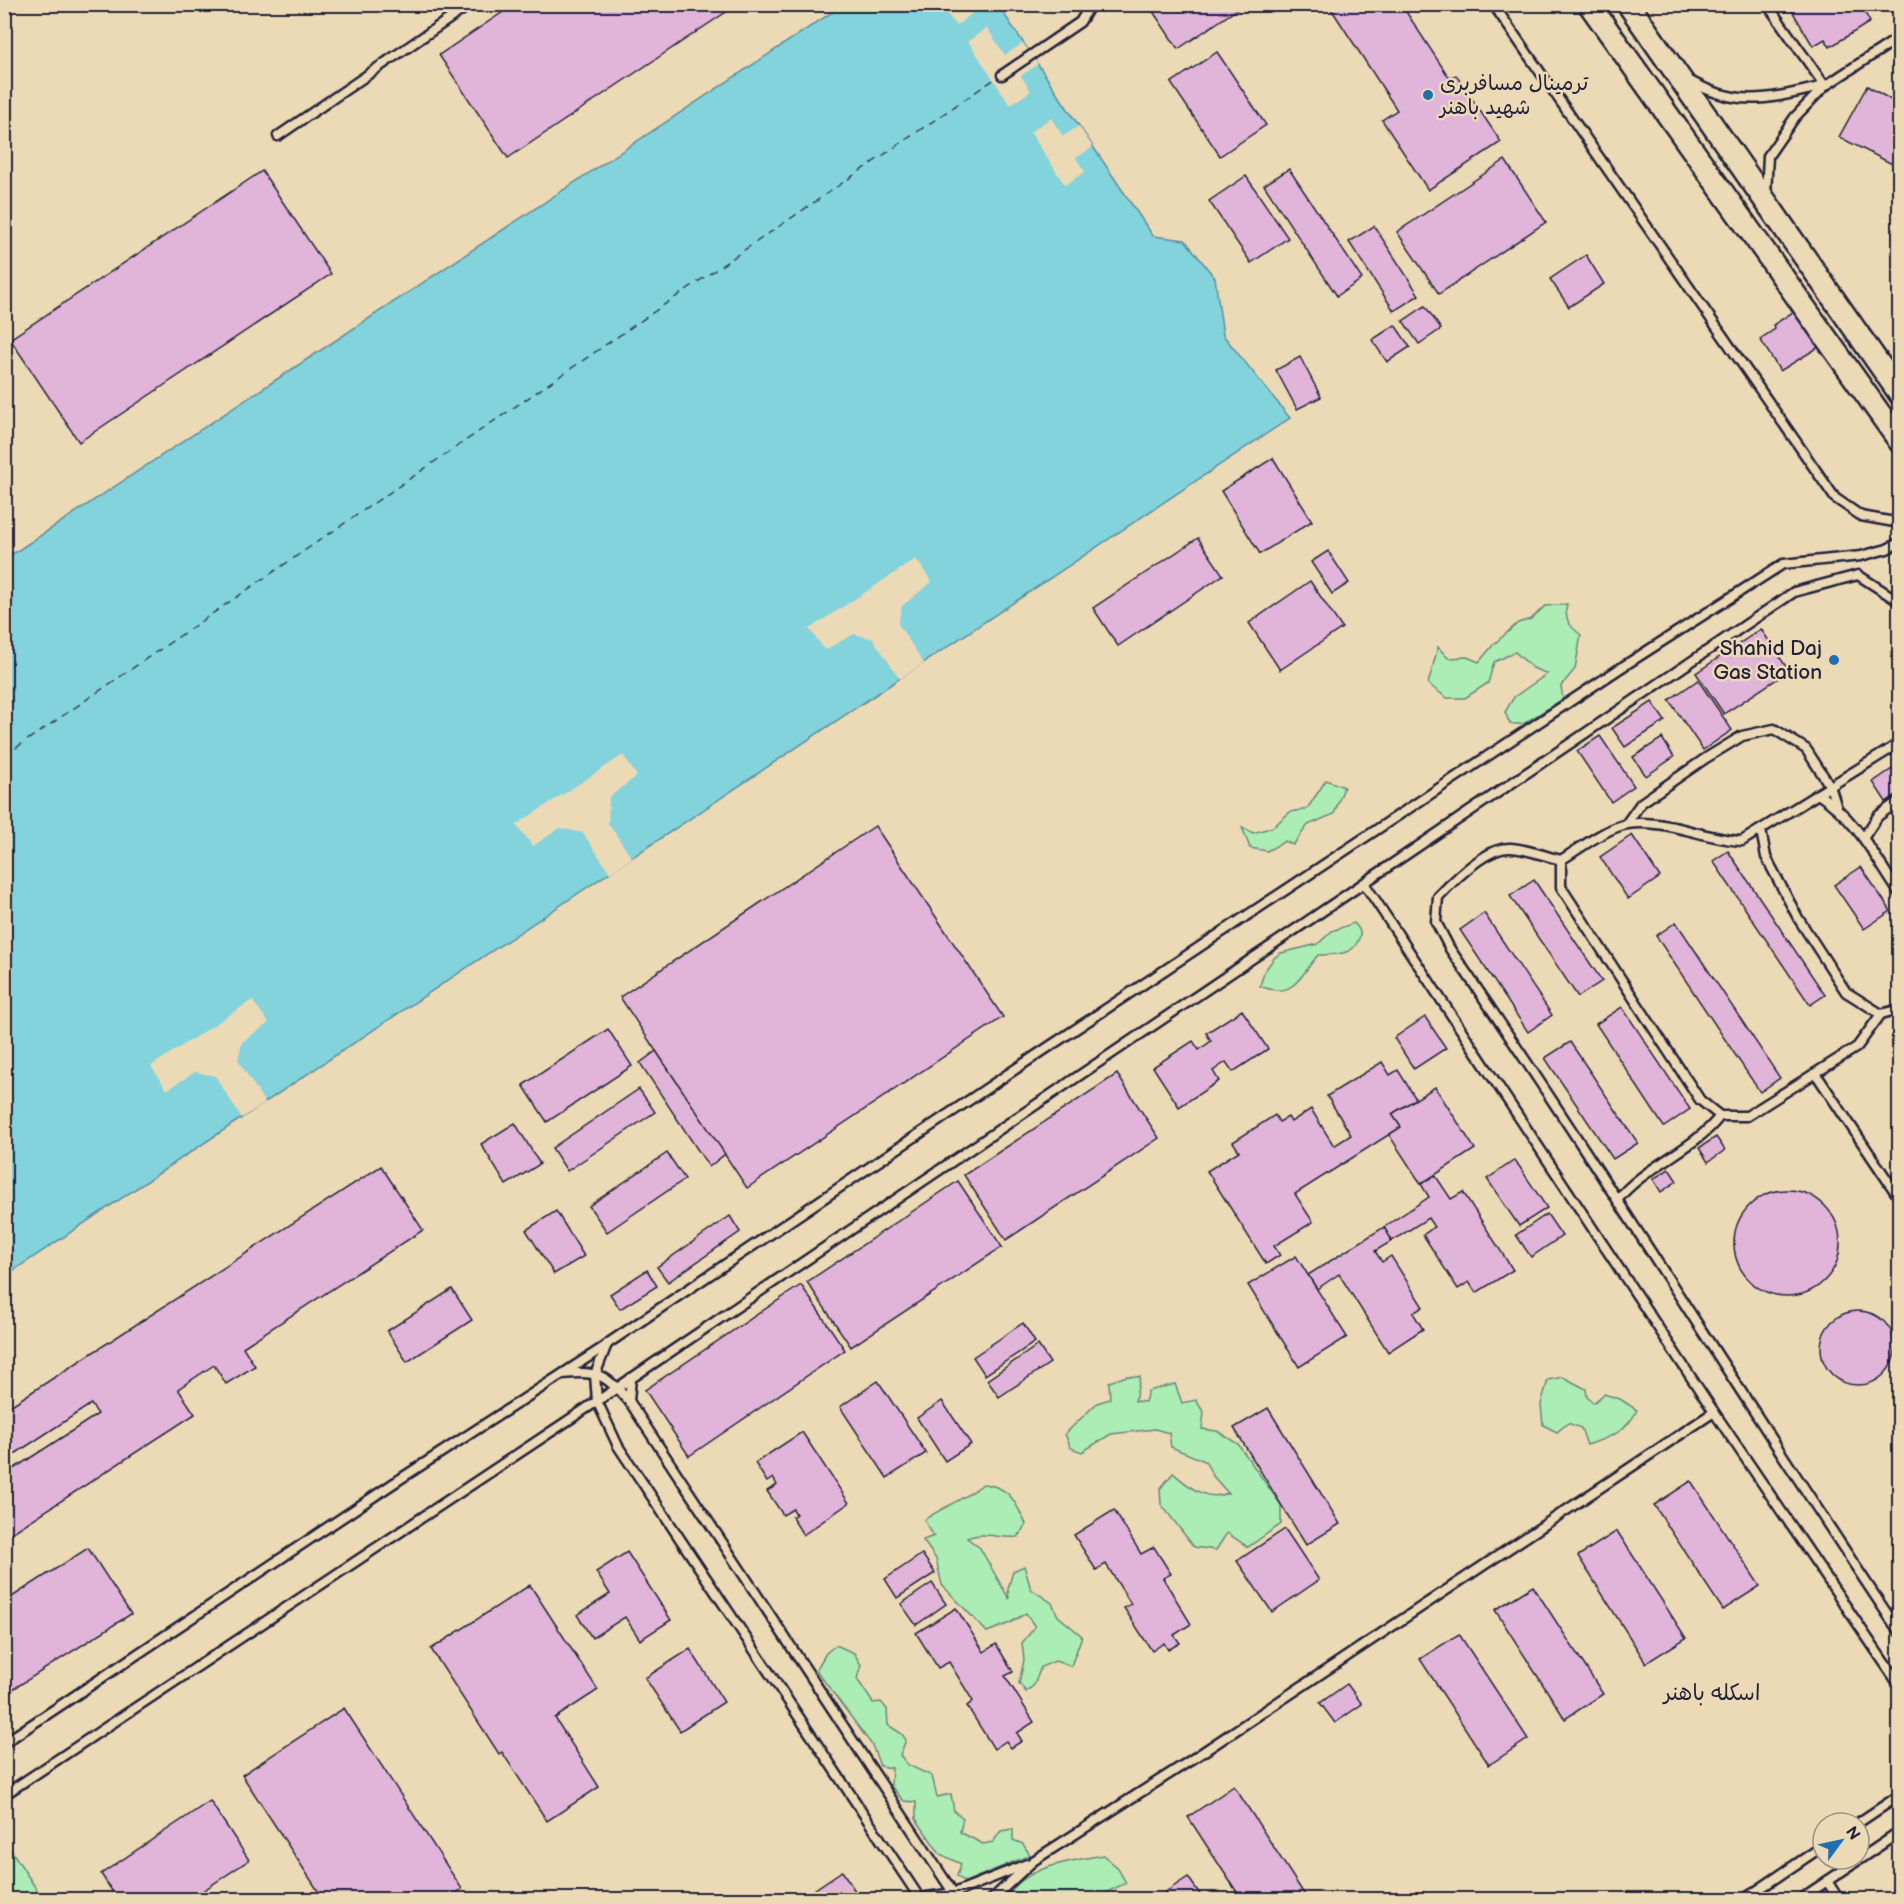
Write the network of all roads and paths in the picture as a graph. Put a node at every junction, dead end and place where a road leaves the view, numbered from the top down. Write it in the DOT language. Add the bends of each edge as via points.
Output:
graph roads {
  1 [pos="471,4"];
  2 [pos="1087,4"];
  3 [pos="1493,4"];
  4 [pos="1589,4"];
  5 [pos="1628,4"];
  6 [pos="1767,4"];
  7 [pos="1899,37"];
  8 [pos="1002,75"];
  9 [pos="1678,75"];
  10 [pos="1825,86"];
  11 [pos="278,136"];
  12 [pos="1765,200"];
  13 [pos="1899,394"];
  14 [pos="1899,442"];
  15 [pos="1899,524"];
  16 [pos="1899,542"];
  17 [pos="1899,602"];
  18 [pos="1899,743"];
  19 [pos="1830,786"];
  20 [pos="1818,794"];
  21 [pos="1899,800"];
  22 [pos="1836,805"];
  23 [pos="1626,824"];
  24 [pos="1761,830"];
  25 [pos="1864,837"];
  26 [pos="1562,861"];
  27 [pos="1364,883"];
  28 [pos="1899,894"];
  29 [pos="1899,1009"];
  30 [pos="1881,1014"];
  31 [pos="1816,1074"];
  32 [pos="1720,1116"];
  33 [pos="1618,1199"];
  34 [pos="1899,1199"];
  35 [pos="607,1344"];
  36 [pos="560,1375"];
  37 [pos="595,1375"];
  38 [pos="631,1378"];
  39 [pos="617,1388"];
  40 [pos="597,1401"];
  41 [pos="629,1401"];
  42 [pos="1714,1412"];
  43 [pos="1899,1633"];
  44 [pos="1899,1686"];
  45 [pos="4,1743"];
  46 [pos="4,1795"];
  47 [pos="1899,1795"];
  48 [pos="1871,1814"];
  49 [pos="1899,1832"];
  50 [pos="1811,1854"];
  51 [pos="1033,1861"];
  52 [pos="1827,1881"];
  53 [pos="956,1896"];
  54 [pos="920,1899"];
  55 [pos="991,1899"];
  56 [pos="1743,1899"];
  57 [pos="1799,1899"];
  58 [pos="1839,1899"];
  1 -- 11 [label="lane"];
  2 -- 8 [label="lane" via="1080,22"];
  3 -- 15 [label="lane" via="1834,498 1862,516"];
  4 -- 14 [label="street"];
  5 -- 9 [label="street"];
  6 -- 10 [label="lane"];
  7 -- 10 [label="lane"];
  9 -- 10 [label="lane" via="1709,92 1758,101"];
  9 -- 12 [label="street"];
  10 -- 12 [label="lane" via="1795,117 1768,156"];
  12 -- 13 [label="street"];
  16 -- 35 [label="lane" via="1861,556 1783,564 1029,1060"];
  17 -- 27 [label="lane" via="1858,575 1794,592"];
  18 -- 19 [label="lane"];
  19 -- 20 [label="lane"];
  19 -- 22 [label="lane"];
  19 -- 23 [label="lane" via="1806,749 1774,729 1742,736 1706,758 1641,803"];
  20 -- 22 [label="lane"];
  20 -- 24 [label="lane"];
  21 -- 25 [label="lane" via="1878,816"];
  22 -- 25 [label="lane"];
  23 -- 24 [label="lane" via="1656,824 1721,840 1742,841"];
  23 -- 26 [label="lane"];
  24 -- 30 [label="lane" via="1766,857 1846,992"];
  25 -- 28 [label="lane"];
  26 -- 32 [label="lane" via="1561,887 1700,1100"];
  26 -- 33 [label="lane" via="1509,847 1485,856 1438,897 1436,922 1450,949"];
  27 -- 38 [label="lane"];
  27 -- 42 [label="lane"];
  29 -- 30 [label="lane"];
  30 -- 31 [label="lane" via="1857,1047"];
  31 -- 32 [label="lane" via="1747,1116"];
  31 -- 34 [label="lane"];
  32 -- 33 [label="lane" via="1708,1131 1629,1185"];
  33 -- 43 [label="lane"];
  35 -- 36 [label="lane"];
  35 -- 37 [label="lane"];
  36 -- 37 [label="lane" via="587,1371"];
  36 -- 45 [label="lane"];
  37 -- 39 [label="lane"];
  37 -- 40 [label="lane"];
  38 -- 39 [label="lane"];
  38 -- 41 [label="lane"];
  39 -- 40 [label="lane"];
  39 -- 41 [label="lane"];
  40 -- 46 [label="lane"];
  40 -- 54 [label="lane" via="618,1446"];
  41 -- 53 [label="lane"];
  42 -- 44 [label="lane"];
  42 -- 51 [label="lane"];
  47 -- 48 [label="lane"];
  49 -- 52 [label="lane"];
  50 -- 56 [label="lane"];
  51 -- 53 [label="lane"];
  51 -- 55 [label="lane"];
  52 -- 57 [label="lane"];
  52 -- 58 [label="lane"];
  53 -- 54 [label="lane"];
}
